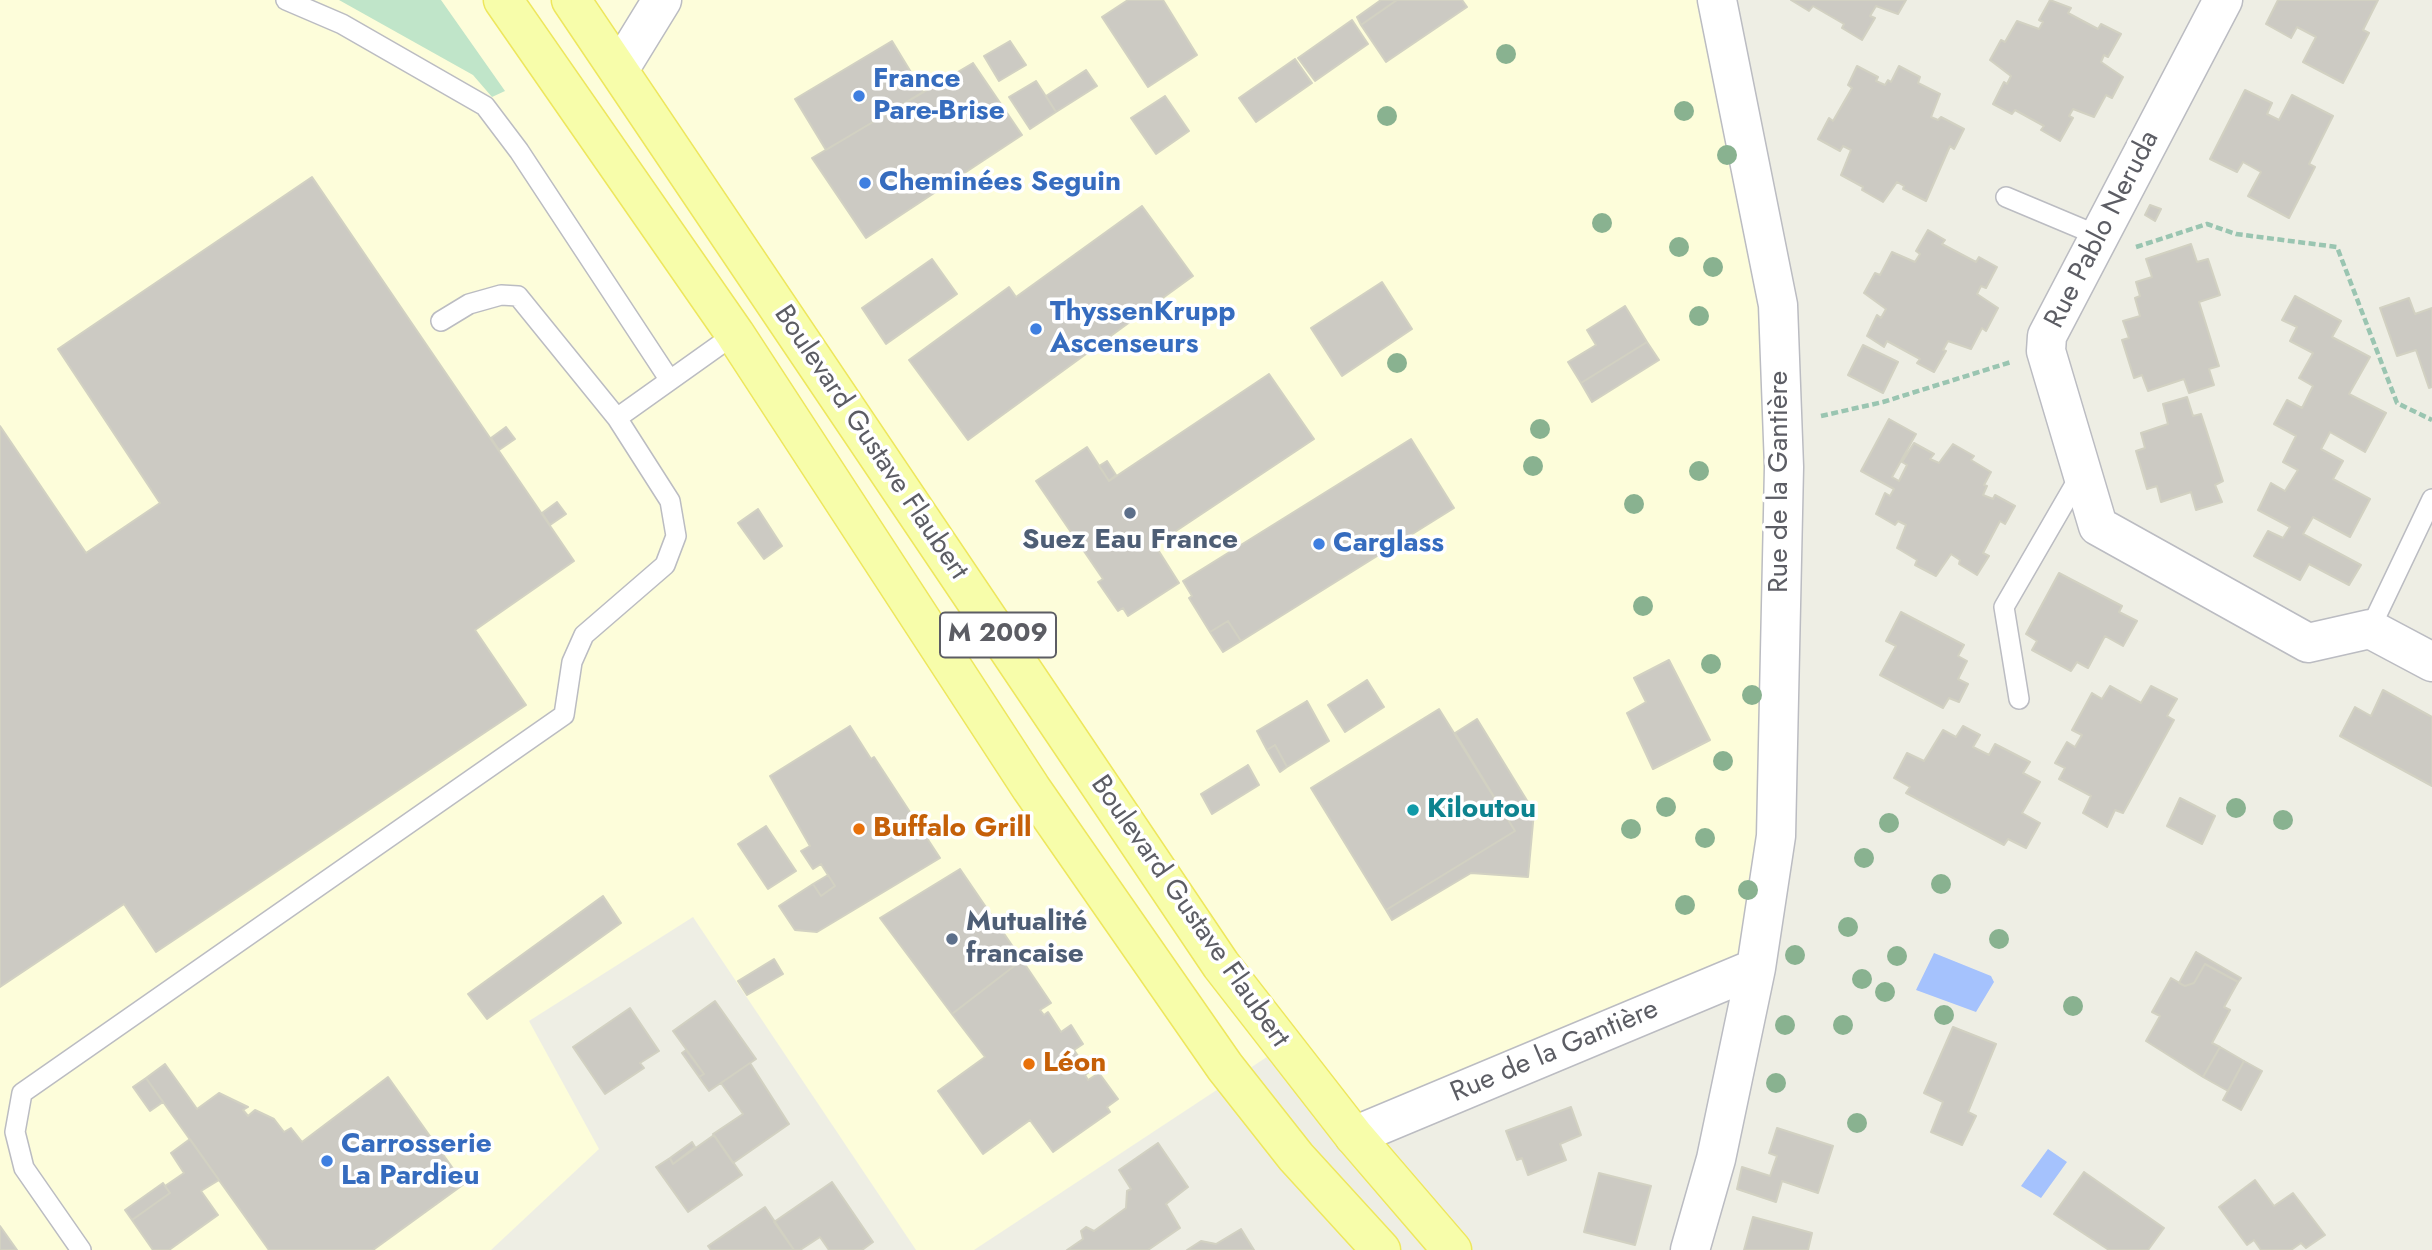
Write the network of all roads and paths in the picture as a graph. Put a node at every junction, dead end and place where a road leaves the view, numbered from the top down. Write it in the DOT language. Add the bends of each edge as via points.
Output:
graph roads {
  1 [pos="286,0"];
  2 [pos="503,0"];
  3 [pos="571,0"];
  4 [pos="663,0"];
  5 [pos="1717,0"];
  6 [pos="2223,0"];
  7 [pos="619,70"];
  8 [pos="2006,197"];
  9 [pos="2099,236"];
  10 [pos="441,321"];
  11 [pos="735,334"];
  12 [pos="2046,351"];
  13 [pos="668,379"];
  14 [pos="617,418"];
  15 [pos="2432,420"];
  16 [pos="1783,424"];
  17 [pos="2084,471"];
  18 [pos="2432,499"];
  19 [pos="2370,629"];
  20 [pos="2432,662"];
  21 [pos="2019,699"];
  22 [pos="1756,968"];
  23 [pos="1354,1136"];
  24 [pos="81,1250"];
  25 [pos="1381,1250"];
  26 [pos="1452,1250"];
  27 [pos="1690,1250"];
  1 -- 13 [label="lane" via="365,36 485,106"];
  2 -- 11 [label="main road, Boulevard Gustave Flaubert / M 2009"];
  3 -- 7 [label="main road, Boulevard Gustave Flaubert / M 2009"];
  4 -- 7 [label="street"];
  5 -- 16 [label="street, Rue de la Gantière" via="1778,305"];
  6 -- 9 [label="street, Rue Pablo Neruda"];
  7 -- 23 [label="main road, Boulevard Gustave Flaubert / M 2009" via="1220,965"];
  8 -- 9 [label="lane"];
  9 -- 12 [label="street, Rue Pablo Neruda" via="2047,336"];
  9 -- 15 [label="path" via="2129,249 2207,224 2236,234 2337,247 2397,403"];
  10 -- 14 [label="lane" via="468,304 502,295 518,296"];
  11 -- 13 [label="lane"];
  11 -- 25 [label="main road, Boulevard Gustave Flaubert / M 2009" via="1031,788 1225,1067 1296,1157"];
  12 -- 16 [label="path" via="1883,402"];
  12 -- 17 [label="street, Rue Pablo Neruda"];
  13 -- 14 [label="lane"];
  14 -- 24 [label="lane" via="670,501 676,536 665,565 584,635 572,662 564,715 22,1093 15,1132 24,1168"];
  16 -- 22 [label="street, Rue de la Gantière" via="1776,836"];
  17 -- 19 [label="street, Rue Pablo Neruda" via="2098,526 2215,593 2308,643"];
  17 -- 21 [label="lane" via="2004,607"];
  18 -- 19 [label="lane"];
  19 -- 20 [label="street"];
  22 -- 23 [label="street, Rue de la Gantière"];
  22 -- 27 [label="street, Rue de la Gantière" via="1716,1158"];
  23 -- 26 [label="main road, Boulevard Gustave Flaubert / M 2009"];
}
